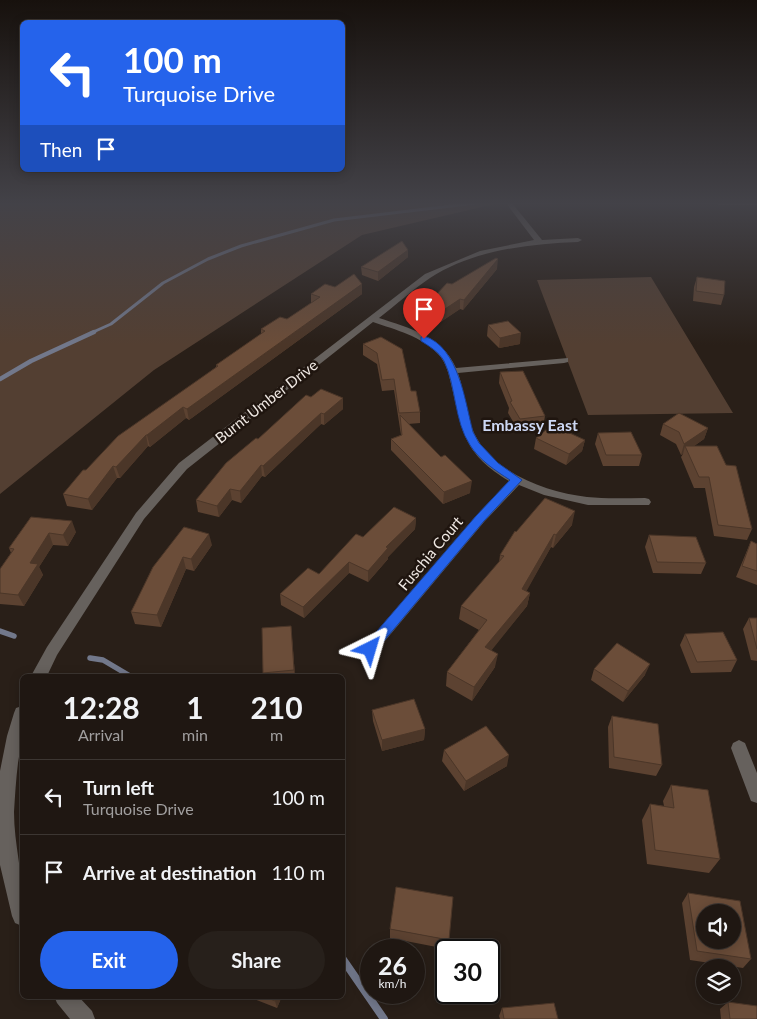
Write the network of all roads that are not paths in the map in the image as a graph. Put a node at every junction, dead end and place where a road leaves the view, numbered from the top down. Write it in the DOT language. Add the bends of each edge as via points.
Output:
graph roads {
  1 [pos="488,251"];
  2 [pos="372,319"];
  3 [pos="564,360"];
  4 [pos="452,371"];
  5 [pos="517,480"];
  6 [pos="645,502"];
  7 [pos="370,649"];
  8 [pos="40,674"];
  9 [pos="20,719"];
  10 [pos="739,748"];
  11 [pos="757,795"];
  12 [pos="20,908"];
  13 [pos="67,999"];
  14 [pos="84,1019"];
  1 -- 2 [label="street, Burnt Umber Drive" via="452,262 428,276"];
  2 -- 4 [label="street" via="429,342 444,354"];
  2 -- 8 [label="street, Burnt Umber Drive" via="183,466 140,516"];
  3 -- 4 [label="street"];
  4 -- 5 [label="street" via="468,432 475,445 495,465"];
  5 -- 6 [label="street" via="581,500"];
  5 -- 7 [label="street, Fuschia Court"];
  9 -- 12 [label="street" via="4,800 6,852"];
  10 -- 11 [label="street"];
  13 -- 14 [label="street"];
}
